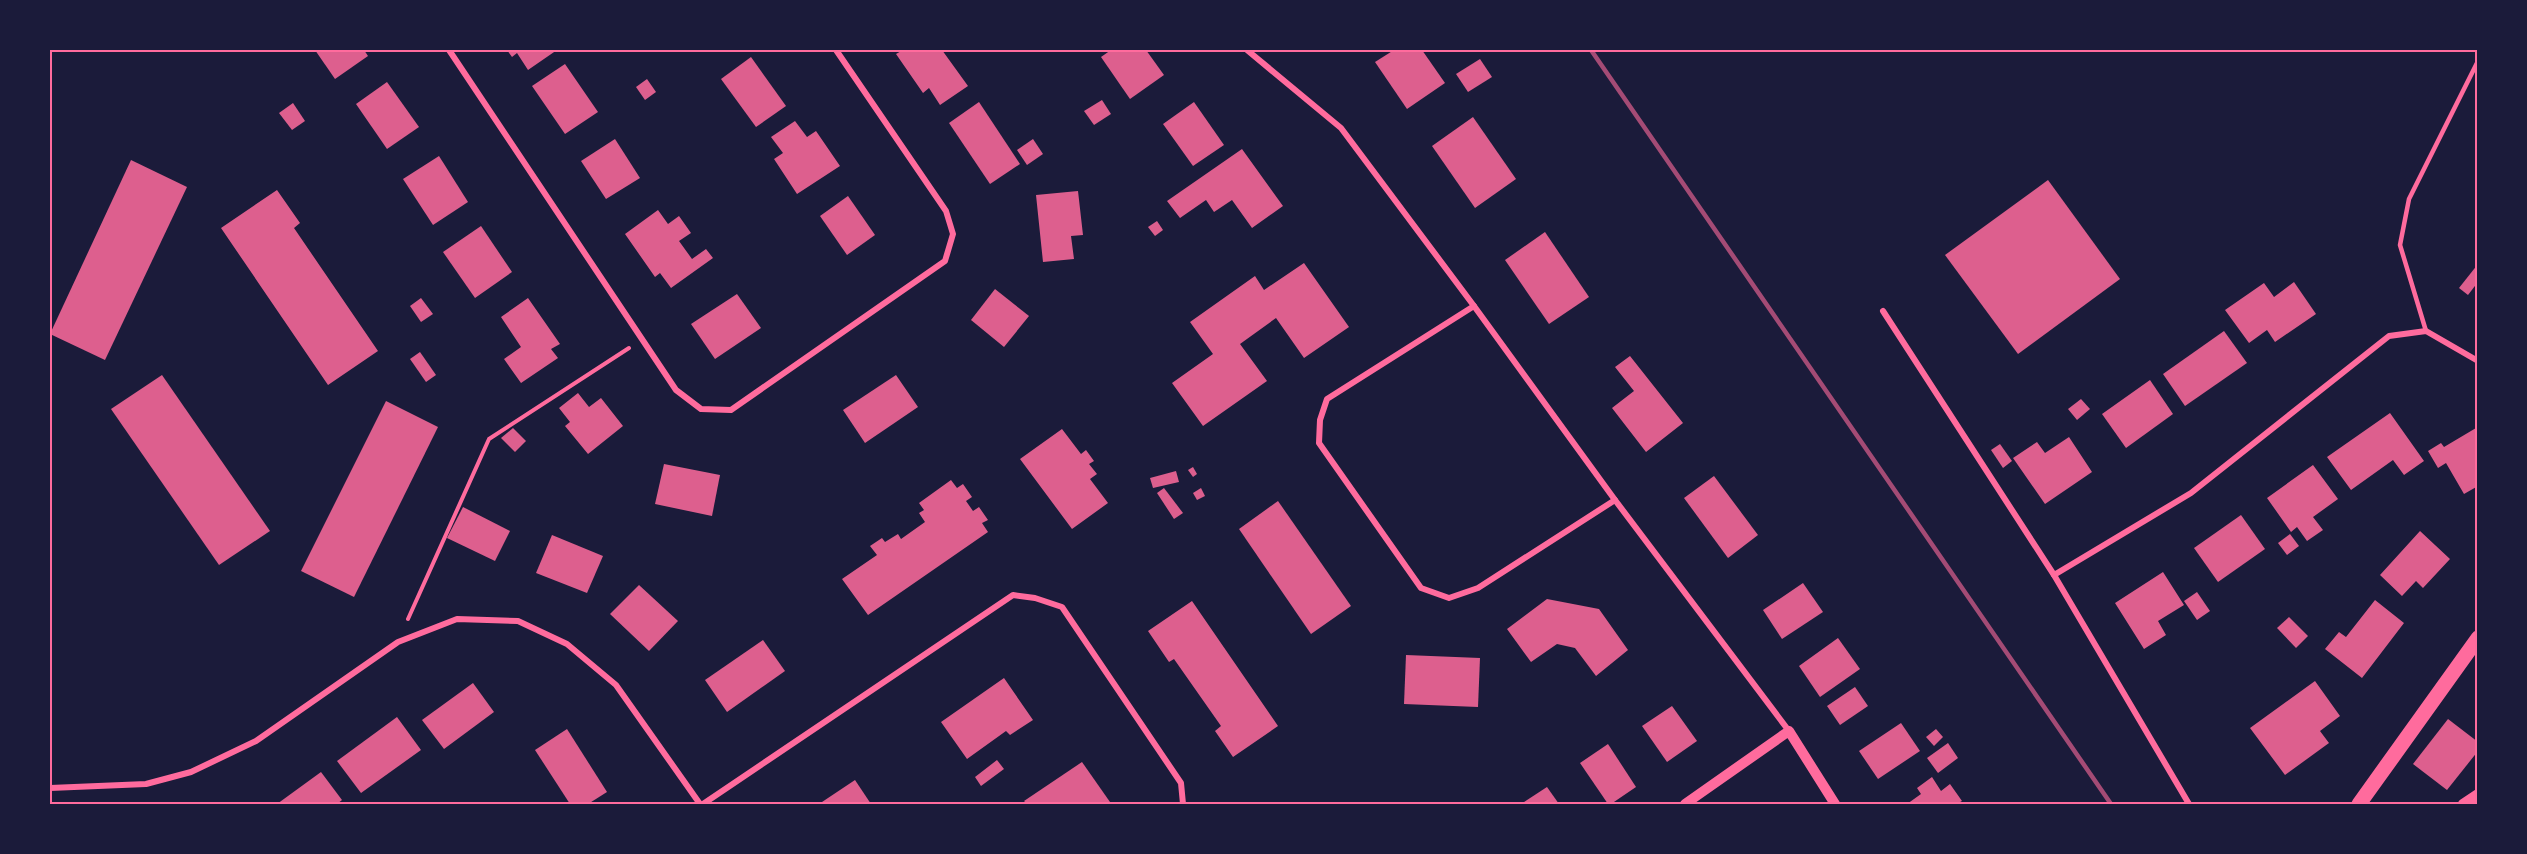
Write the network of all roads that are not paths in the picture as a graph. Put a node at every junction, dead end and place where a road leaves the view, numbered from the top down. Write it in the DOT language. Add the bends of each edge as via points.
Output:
graph roads {
  1 [pos="449,50"];
  2 [pos="836,50"];
  3 [pos="1247,50"];
  4 [pos="2478,61"];
  5 [pos="1474,306"];
  6 [pos="1883,311"];
  7 [pos="2427,331"];
  8 [pos="2478,361"];
  9 [pos="1615,500"];
  10 [pos="2054,575"];
  11 [pos="2478,638"];
  12 [pos="1789,731"];
  13 [pos="50,788"];
  14 [pos="2478,794"];
  15 [pos="702,804"];
  16 [pos="1183,804"];
  17 [pos="1685,804"];
  18 [pos="1835,804"];
  19 [pos="2188,804"];
  20 [pos="2359,804"];
  21 [pos="2463,804"];
  1 -- 2 [label="street" via="676,390 701,409 732,410 945,261 952,234 946,211"];
  3 -- 5 [label="street" via="1341,128"];
  4 -- 7 [label="lane" via="2409,199 2400,245"];
  5 -- 9 [label="street"];
  5 -- 9 [label="street" via="1328,399 1320,420 1319,443 1421,588 1449,598 1478,588"];
  6 -- 10 [label="street"];
  7 -- 8 [label="street"];
  7 -- 10 [label="street" via="2389,336 2191,493"];
  9 -- 12 [label="street"];
  10 -- 19 [label="street"];
  11 -- 20 [label="main road"];
  12 -- 17 [label="street"];
  12 -- 18 [label="street"];
  13 -- 15 [label="street" via="146,784 191,772 256,741 398,642 458,619 518,621 567,644 615,685"];
  14 -- 21 [label="street"];
  15 -- 16 [label="street" via="1013,595 1062,608 1181,783"];
}
